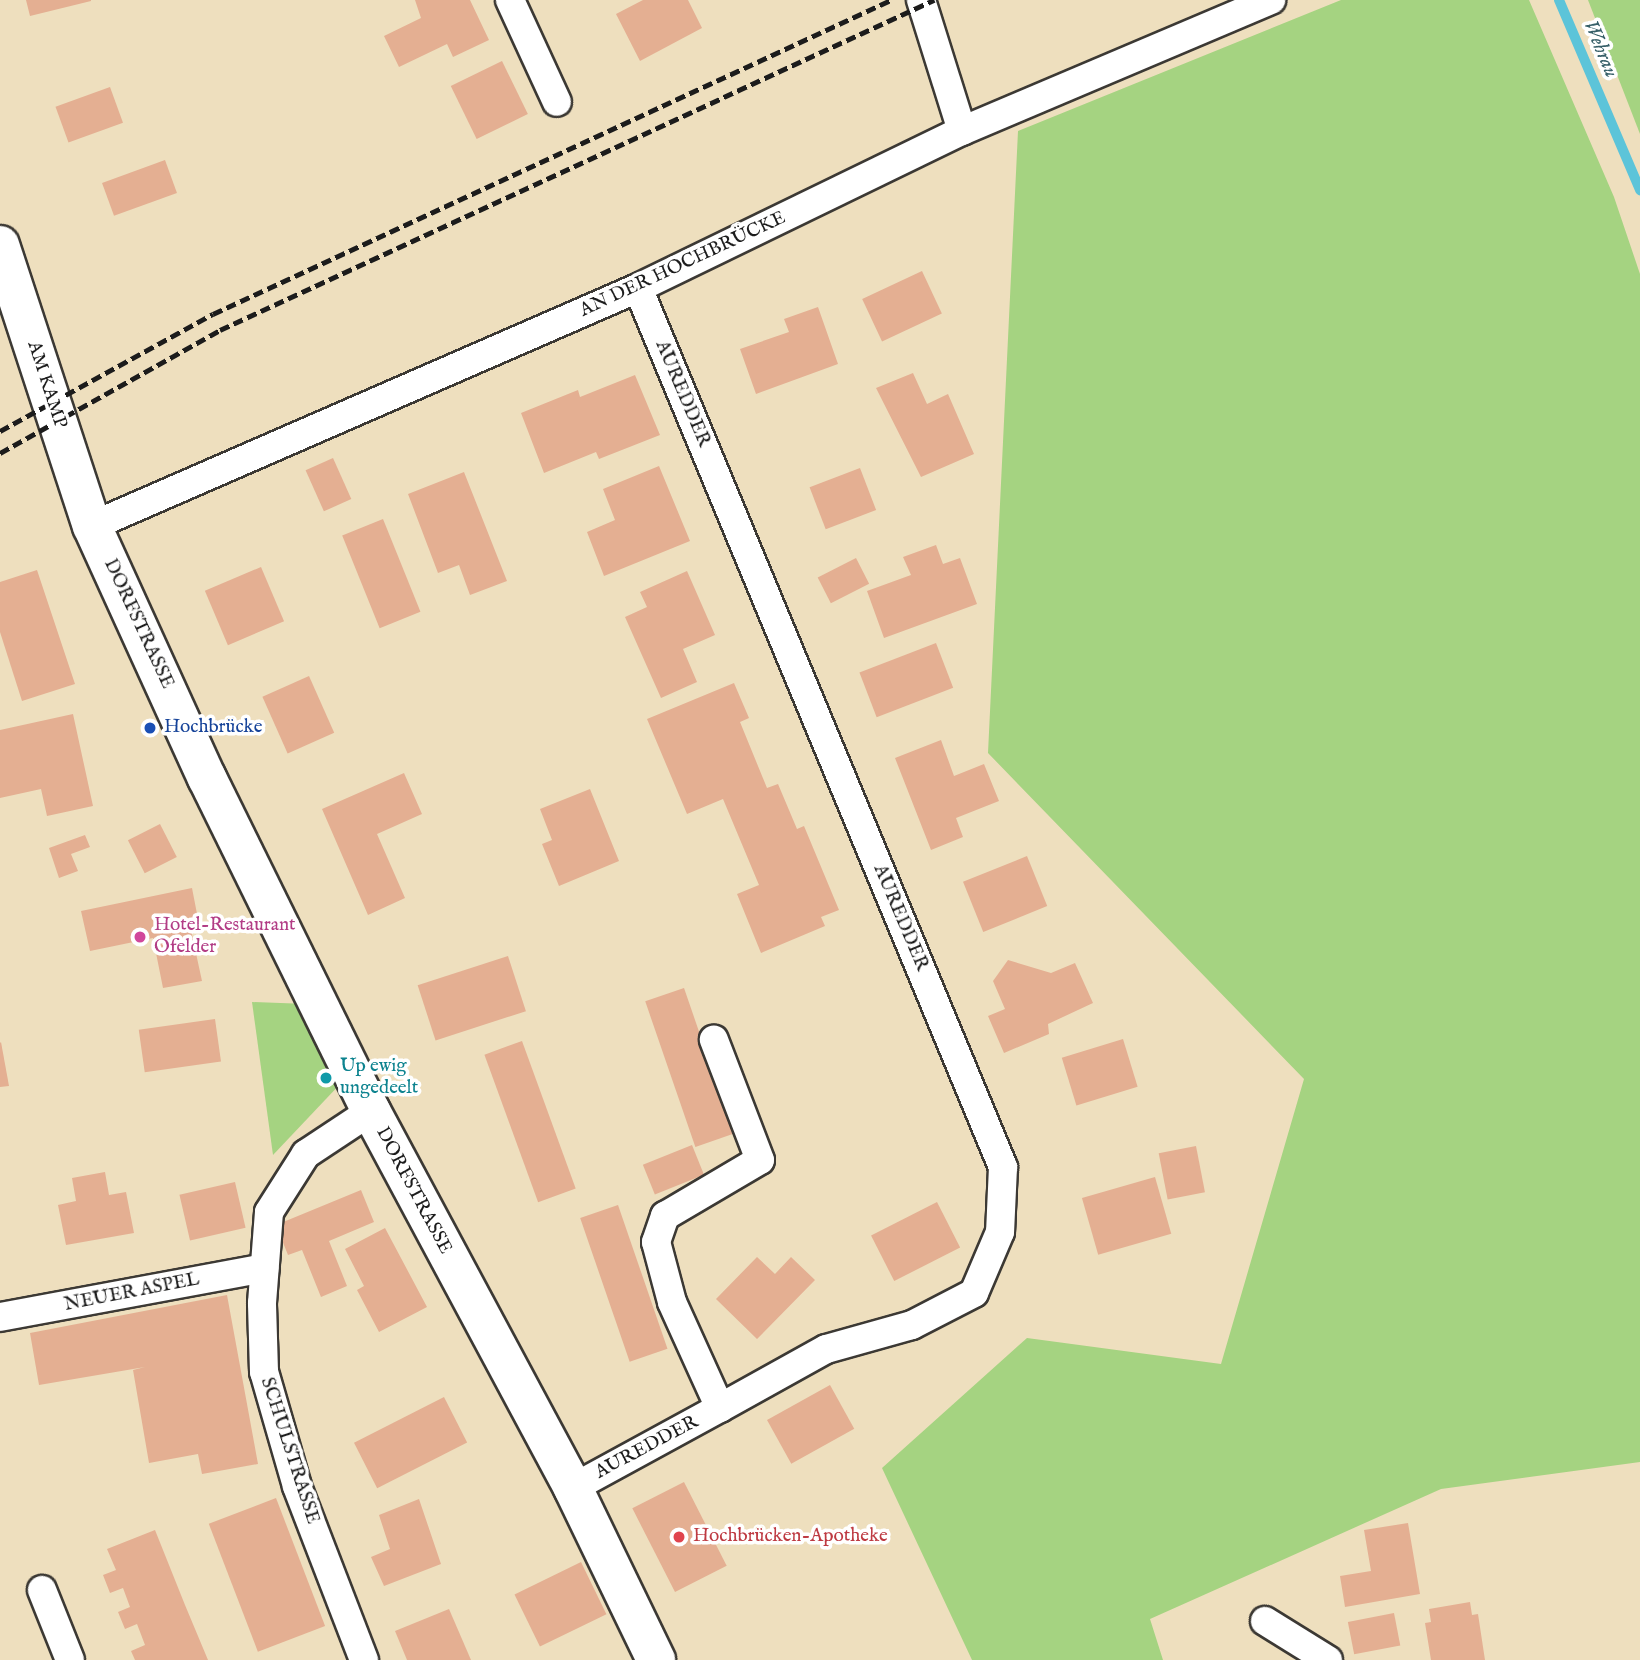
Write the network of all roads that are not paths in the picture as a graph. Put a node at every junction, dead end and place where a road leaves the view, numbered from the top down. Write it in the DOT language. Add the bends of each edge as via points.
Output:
graph roads {
  1 [pos="510,0"];
  2 [pos="921,0"];
  3 [pos="1271,0"];
  4 [pos="557,102"];
  5 [pos="962,131"];
  6 [pos="0,245"];
  7 [pos="638,288"];
  8 [pos="92,526"];
  9 [pos="714,1040"];
  10 [pos="371,1111"];
  11 [pos="265,1268"];
  12 [pos="0,1317"];
  13 [pos="720,1408"];
  14 [pos="573,1488"];
  15 [pos="42,1590"];
  16 [pos="1265,1621"];
  17 [pos="70,1660"];
  18 [pos="364,1660"];
  19 [pos="656,1660"];
  20 [pos="1328,1660"];
  1 -- 4 [label="street"];
  2 -- 5 [label="street"];
  3 -- 5 [label="street, AN DER HOCHBRÜCKE"];
  5 -- 7 [label="street, AN DER HOCHBRÜCKE"];
  6 -- 8 [label="main road, AM KAMP"];
  7 -- 8 [label="street, AN DER HOCHBRÜCKE"];
  7 -- 13 [label="street, AUREDDER" via="1003,1167 1000,1232 974,1293 912,1325 826,1349"];
  8 -- 10 [label="main road, DORFSTRASSE" via="245,859"];
  9 -- 13 [label="street, AUREDDER" via="760,1160 665,1216 656,1242 672,1302"];
  10 -- 11 [label="street, SCHULSTRASSE" via="306,1154 269,1212"];
  10 -- 14 [label="main road, DORFSTRASSE"];
  11 -- 12 [label="street, NEUER ASPEL"];
  11 -- 18 [label="street, SCHULSTRASSE" via="264,1371 297,1486"];
  13 -- 14 [label="street, AUREDDER"];
  14 -- 19 [label="main road, DORFSTRASSE"];
  15 -- 17 [label="street"];
  16 -- 20 [label="street"];
}
